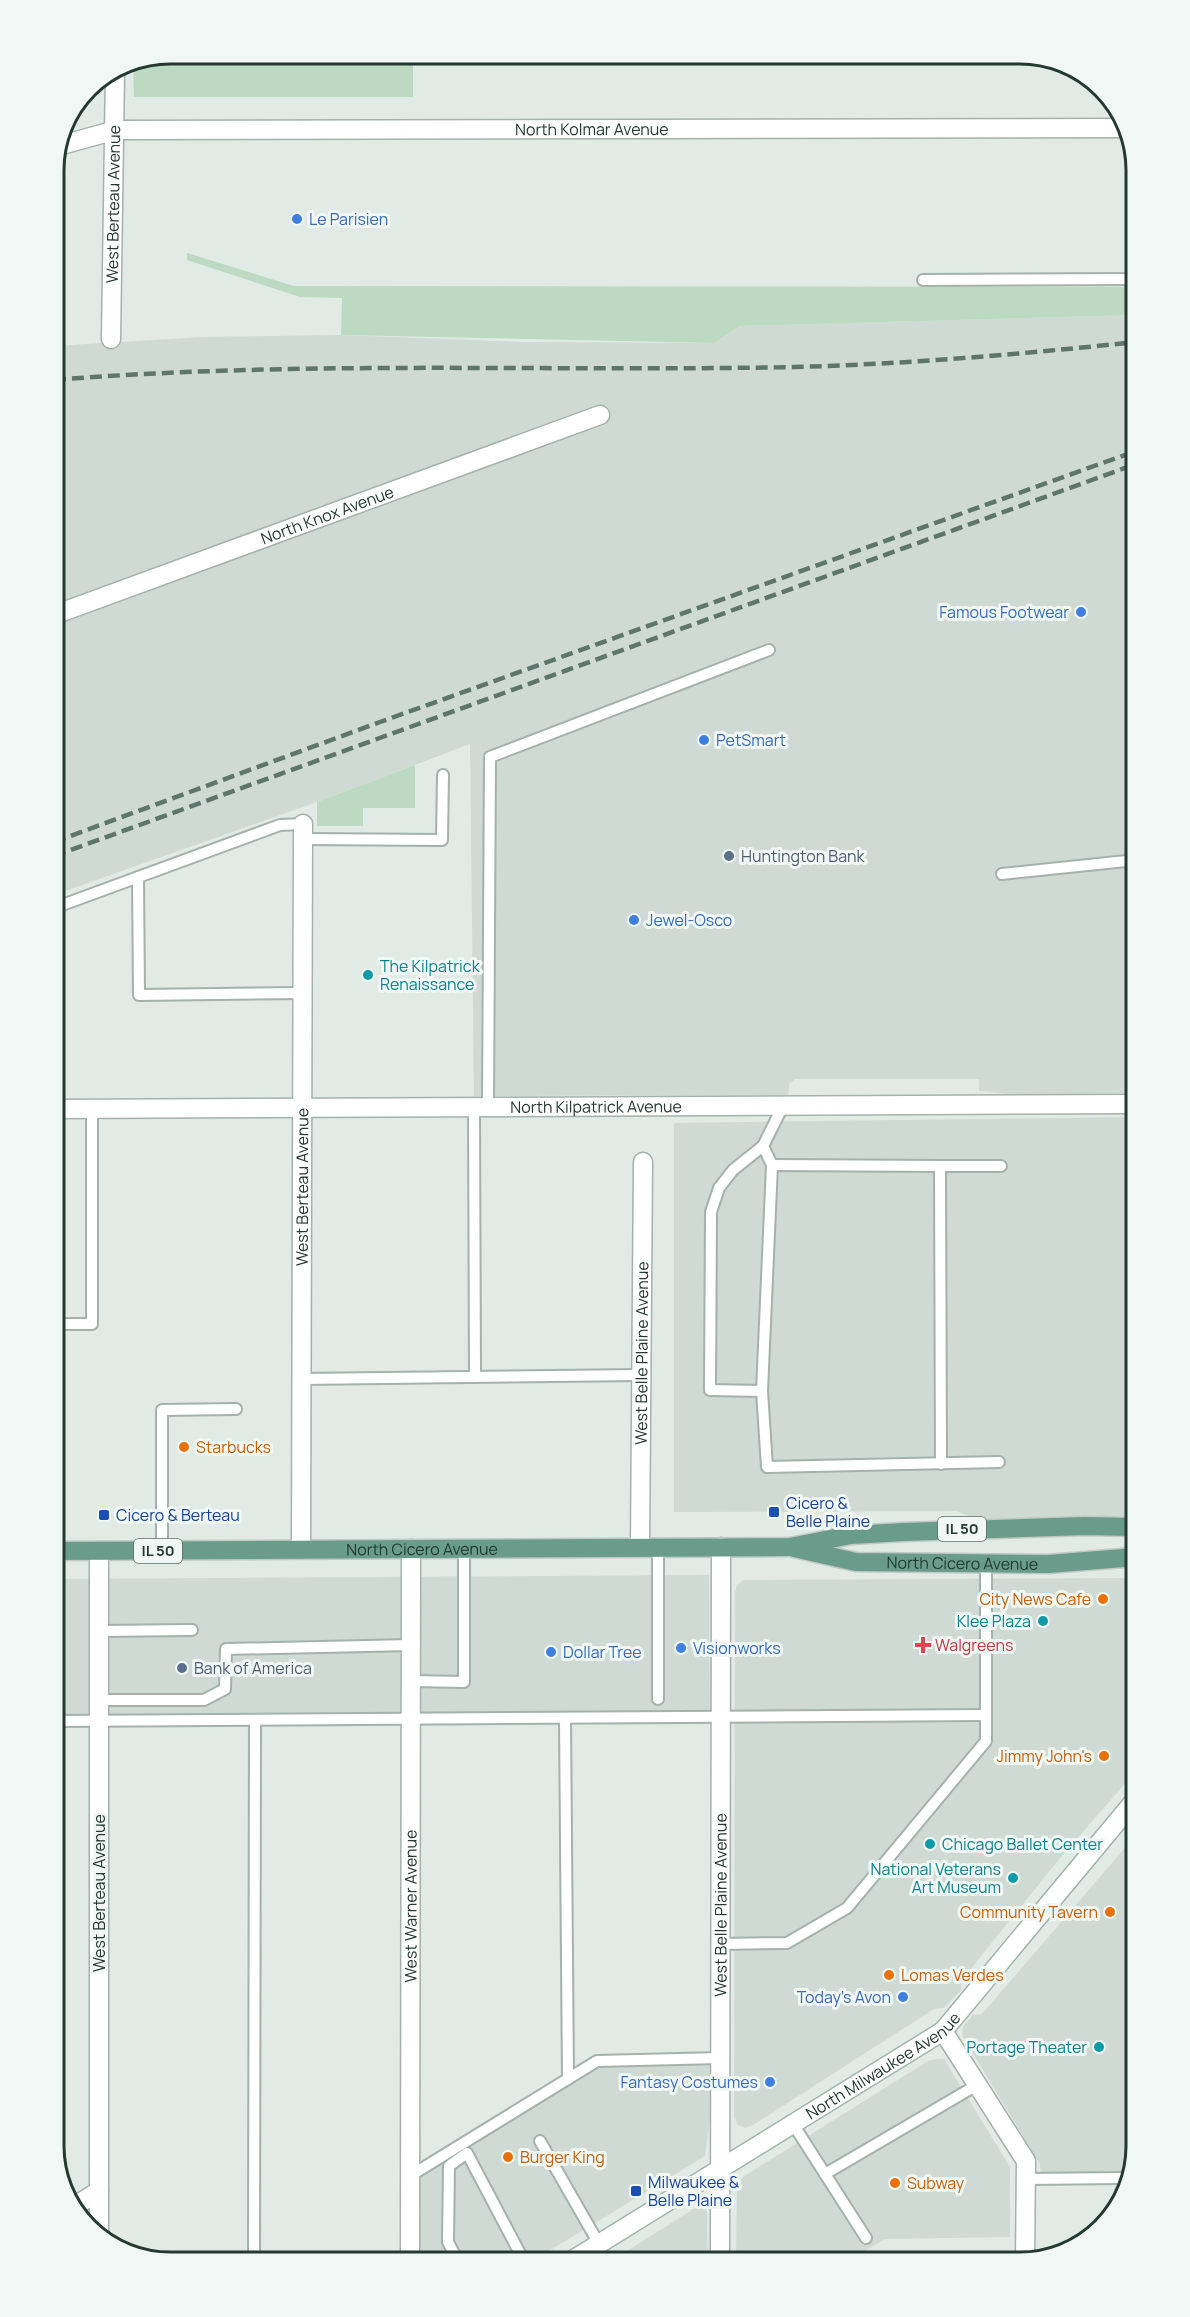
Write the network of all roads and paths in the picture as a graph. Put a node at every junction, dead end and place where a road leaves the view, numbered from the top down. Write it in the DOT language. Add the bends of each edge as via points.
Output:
graph roads {
  1 [pos="115,80"];
  2 [pos="1116,128"];
  3 [pos="116,130"];
  4 [pos="68,143"];
  5 [pos="1126,279"];
  6 [pos="923,280"];
  7 [pos="111,339"];
  8 [pos="600,415"];
  9 [pos="65,611"];
  10 [pos="769,650"];
  11 [pos="443,775"];
  12 [pos="303,832"];
  13 [pos="1126,861"];
  14 [pos="1002,874"];
  15 [pos="138,877"];
  16 [pos="65,904"];
  17 [pos="302,993"];
  18 [pos="1126,1104"];
  19 [pos="783,1106"];
  20 [pos="481,1107"];
  21 [pos="92,1108"];
  22 [pos="302,1108"];
  23 [pos="65,1109"];
  24 [pos="763,1146"];
  25 [pos="643,1162"];
  26 [pos="772,1165"];
  27 [pos="940,1166"];
  28 [pos="1001,1166"];
  29 [pos="64,1324"];
  30 [pos="642,1375"];
  31 [pos="475,1377"];
  32 [pos="301,1379"];
  33 [pos="762,1391"];
  34 [pos="236,1409"];
  35 [pos="999,1462"];
  36 [pos="941,1464"];
  37 [pos="1126,1527"];
  38 [pos="649,1547"];
  39 [pos="721,1547"];
  40 [pos="790,1547"];
  41 [pos="464,1548"];
  42 [pos="411,1549"];
  43 [pos="301,1550"];
  44 [pos="64,1551"];
  45 [pos="99,1551"];
  46 [pos="162,1551"];
  47 [pos="1126,1558"];
  48 [pos="986,1564"];
  49 [pos="192,1630"];
  50 [pos="99,1631"];
  51 [pos="411,1645"];
  52 [pos="411,1682"];
  53 [pos="658,1699"];
  54 [pos="99,1700"];
  55 [pos="986,1716"];
  56 [pos="720,1718"];
  57 [pos="411,1719"];
  58 [pos="565,1719"];
  59 [pos="255,1720"];
  60 [pos="64,1721"];
  61 [pos="99,1721"];
  62 [pos="1126,1811"];
  63 [pos="720,1944"];
  64 [pos="943,2031"];
  65 [pos="720,2058"];
  66 [pos="568,2079"];
  67 [pos="977,2085"];
  68 [pos="793,2124"];
  69 [pos="540,2141"];
  70 [pos="720,2168"];
  71 [pos="825,2174"];
  72 [pos="410,2176"];
  73 [pos="1121,2178"];
  74 [pos="1025,2180"];
  75 [pos="99,2191"];
  76 [pos="80,2202"];
  77 [pos="99,2224"];
  78 [pos="866,2238"];
  79 [pos="599,2244"];
  80 [pos="254,2252"];
  81 [pos="410,2252"];
  82 [pos="453,2252"];
  83 [pos="519,2252"];
  84 [pos="586,2252"];
  85 [pos="720,2252"];
  86 [pos="1025,2252"];
  1 -- 3 [label="street, West Berteau Avenue"];
  2 -- 3 [label="street, North Kolmar Avenue"];
  3 -- 4 [label="street, North Kolmar Avenue"];
  3 -- 7 [label="street, West Berteau Avenue"];
  5 -- 6 [label="lane"];
  8 -- 9 [label="street, North Knox Avenue"];
  10 -- 20 [label="lane" via="490,757"];
  11 -- 12 [label="lane" via="442,840"];
  12 -- 15 [label="lane" via="280,825"];
  12 -- 17 [label="street, West Berteau Avenue"];
  13 -- 14 [label="lane"];
  15 -- 16 [label="lane"];
  15 -- 17 [label="lane" via="139,995"];
  17 -- 22 [label="street, West Berteau Avenue"];
  18 -- 19 [label="street, North Kilpatrick Avenue"];
  19 -- 20 [label="street, North Kilpatrick Avenue"];
  19 -- 24 [label="lane"];
  20 -- 22 [label="street, North Kilpatrick Avenue"];
  20 -- 31 [label="lane"];
  21 -- 22 [label="street, North Kilpatrick Avenue"];
  21 -- 23 [label="street, North Kilpatrick Avenue"];
  21 -- 29 [label="lane" via="92,1324"];
  22 -- 32 [label="street, West Berteau Avenue"];
  24 -- 26 [label="lane"];
  24 -- 33 [label="lane" via="733,1170 719,1188 711,1212 710,1378 710,1390"];
  25 -- 30 [label="street, West Belle Plaine Avenue"];
  26 -- 27 [label="lane"];
  26 -- 33 [label="lane"];
  27 -- 28 [label="lane"];
  27 -- 36 [label="lane"];
  30 -- 31 [label="lane"];
  30 -- 38 [label="street, West Belle Plaine Avenue"];
  31 -- 32 [label="lane"];
  32 -- 43 [label="street, West Berteau Avenue"];
  33 -- 36 [label="lane" via="767,1467"];
  34 -- 46 [label="lane" via="162,1410"];
  35 -- 36 [label="lane"];
  37 -- 40 [label="main road, North Cicero Avenue / IL 50" via="883,1533"];
  38 -- 39 [label="main road, North Cicero Avenue / IL 50"];
  38 -- 41 [label="main road, North Cicero Avenue / IL 50"];
  38 -- 53 [label="lane"];
  39 -- 40 [label="main road, North Cicero Avenue / IL 50"];
  39 -- 56 [label="street, West Belle Plaine Avenue"];
  40 -- 48 [label="main road, North Cicero Avenue" via="856,1562"];
  41 -- 42 [label="main road, North Cicero Avenue / IL 50"];
  41 -- 52 [label="lane" via="464,1682"];
  42 -- 43 [label="main road, North Cicero Avenue / IL 50"];
  42 -- 51 [label="street, West Warner Avenue"];
  43 -- 46 [label="main road, North Cicero Avenue / IL 50"];
  44 -- 45 [label="main road, North Cicero Avenue / IL 50"];
  45 -- 46 [label="main road, North Cicero Avenue / IL 50"];
  45 -- 50 [label="street, West Berteau Avenue"];
  47 -- 48 [label="main road, North Cicero Avenue"];
  48 -- 55 [label="lane"];
  49 -- 50 [label="lane"];
  50 -- 54 [label="street, West Berteau Avenue"];
  51 -- 52 [label="street, West Warner Avenue"];
  51 -- 54 [label="lane" via="226,1649 225,1689 204,1700"];
  52 -- 57 [label="street, West Warner Avenue"];
  54 -- 61 [label="street, West Berteau Avenue"];
  55 -- 56 [label="lane"];
  55 -- 63 [label="lane" via="986,1741 847,1908 787,1943"];
  56 -- 58 [label="lane"];
  56 -- 63 [label="street, West Belle Plaine Avenue"];
  57 -- 58 [label="lane"];
  57 -- 59 [label="lane"];
  57 -- 72 [label="street, West Warner Avenue"];
  58 -- 66 [label="lane"];
  59 -- 61 [label="lane"];
  59 -- 80 [label="lane"];
  60 -- 61 [label="lane"];
  61 -- 75 [label="street, West Berteau Avenue"];
  62 -- 64 [label="street, North Milwaukee Avenue"];
  63 -- 65 [label="street, West Belle Plaine Avenue"];
  64 -- 67 [label="street"];
  64 -- 68 [label="street, North Milwaukee Avenue"];
  65 -- 66 [label="lane" via="597,2061"];
  65 -- 70 [label="street, West Belle Plaine Avenue"];
  66 -- 72 [label="lane"];
  67 -- 71 [label="lane"];
  67 -- 74 [label="street" via="1026,2161"];
  68 -- 70 [label="street, North Milwaukee Avenue"];
  68 -- 71 [label="lane"];
  69 -- 79 [label="lane"];
  70 -- 79 [label="street, North Milwaukee Avenue"];
  70 -- 85 [label="street, West Belle Plaine Avenue"];
  71 -- 78 [label="lane"];
  72 -- 81 [label="street, West Warner Avenue"];
  73 -- 74 [label="lane"];
  74 -- 86 [label="street"];
  75 -- 76 [label="street"];
  75 -- 77 [label="street, West Berteau Avenue"];
  79 -- 84 [label="street, North Milwaukee Avenue"];
  82 -- 83 [label="lane" via="448,2242 449,2166 467,2153"];
}
